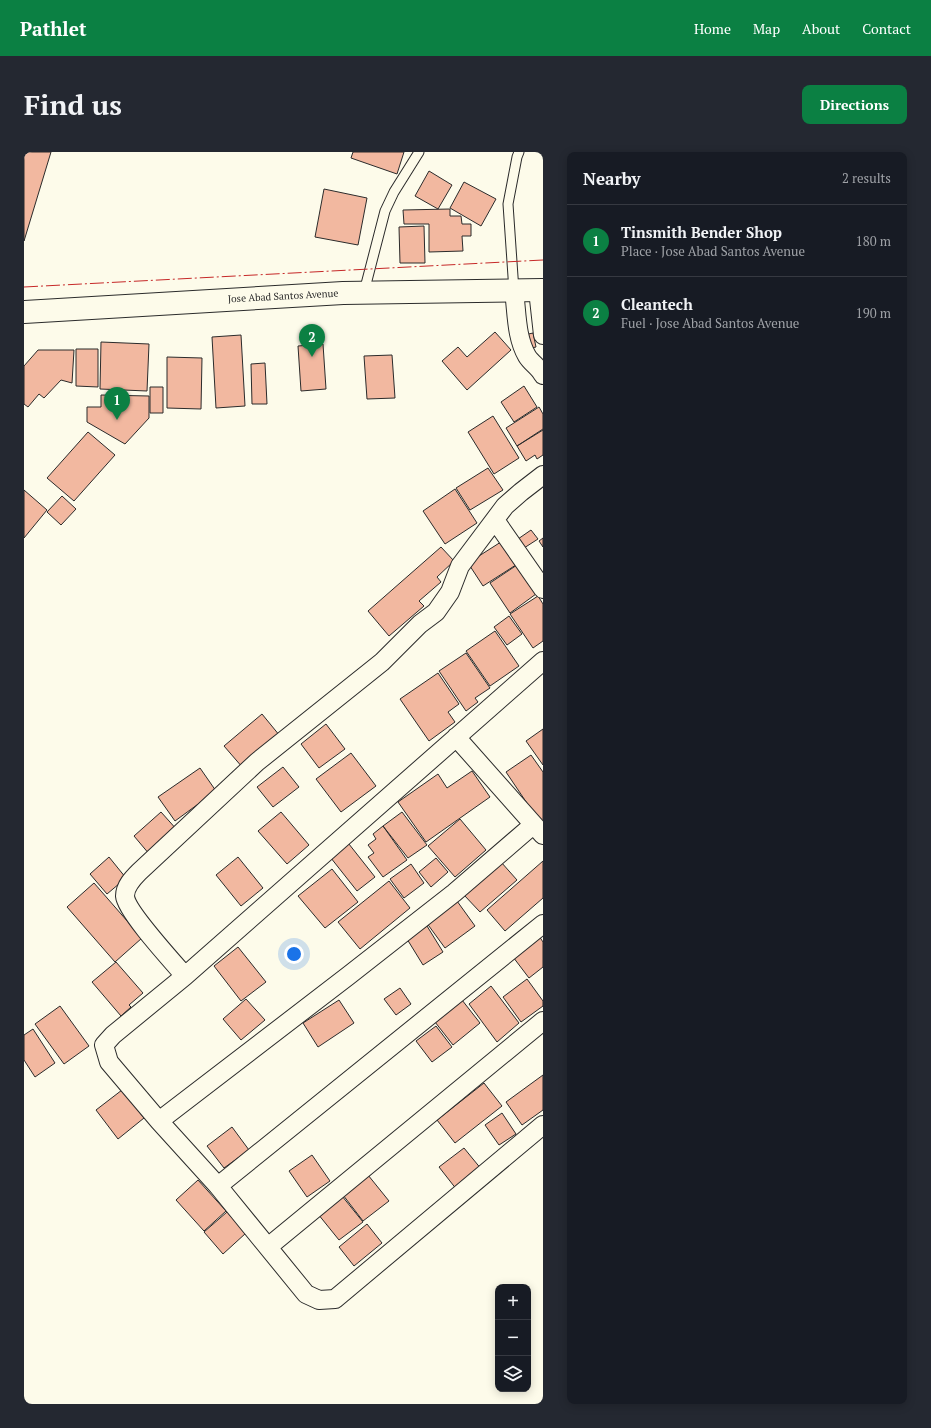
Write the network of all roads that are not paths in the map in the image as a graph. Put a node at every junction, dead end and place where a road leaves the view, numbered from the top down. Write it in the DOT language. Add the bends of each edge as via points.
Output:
graph roads {
  1 [pos="419,152"];
  2 [pos="519,152"];
  3 [pos="540,290"];
  4 [pos="514,291"];
  5 [pos="364,292"];
  6 [pos="24,312"];
  7 [pos="543,335"];
  8 [pos="542,366"];
  9 [pos="543,475"];
  10 [pos="495,520"];
  11 [pos="543,589"];
  12 [pos="543,661"];
  13 [pos="456,737"];
  14 [pos="538,830"];
  15 [pos="543,924"];
  16 [pos="185,976"];
  17 [pos="543,1021"];
  18 [pos="158,1120"];
  19 [pos="543,1125"];
  20 [pos="218,1186"];
  21 [pos="268,1248"];
  1 -- 5 [label="lane" via="385,211"];
  2 -- 4 [label="lane" via="508,204"];
  3 -- 4 [label="highway, Jose Abad Santos Avenue"];
  3 -- 7 [label="street"];
  4 -- 5 [label="highway, Jose Abad Santos Avenue"];
  4 -- 8 [label="street" via="521,343 528,358"];
  5 -- 6 [label="highway, Jose Abad Santos Avenue"];
  9 -- 10 [label="street" via="505,506"];
  10 -- 11 [label="street"];
  10 -- 16 [label="street" via="460,566 450,592 436,612 420,624 382,662 257,762 128,884 125,896 132,912"];
  12 -- 13 [label="street"];
  13 -- 14 [label="street"];
  13 -- 16 [label="street"];
  14 -- 18 [label="street"];
  15 -- 20 [label="street"];
  16 -- 18 [label="street" via="104,1045 109,1062"];
  17 -- 21 [label="street"];
  18 -- 20 [label="street"];
  19 -- 21 [label="street" via="334,1300 319,1300 306,1294"];
  20 -- 21 [label="street"];
}
